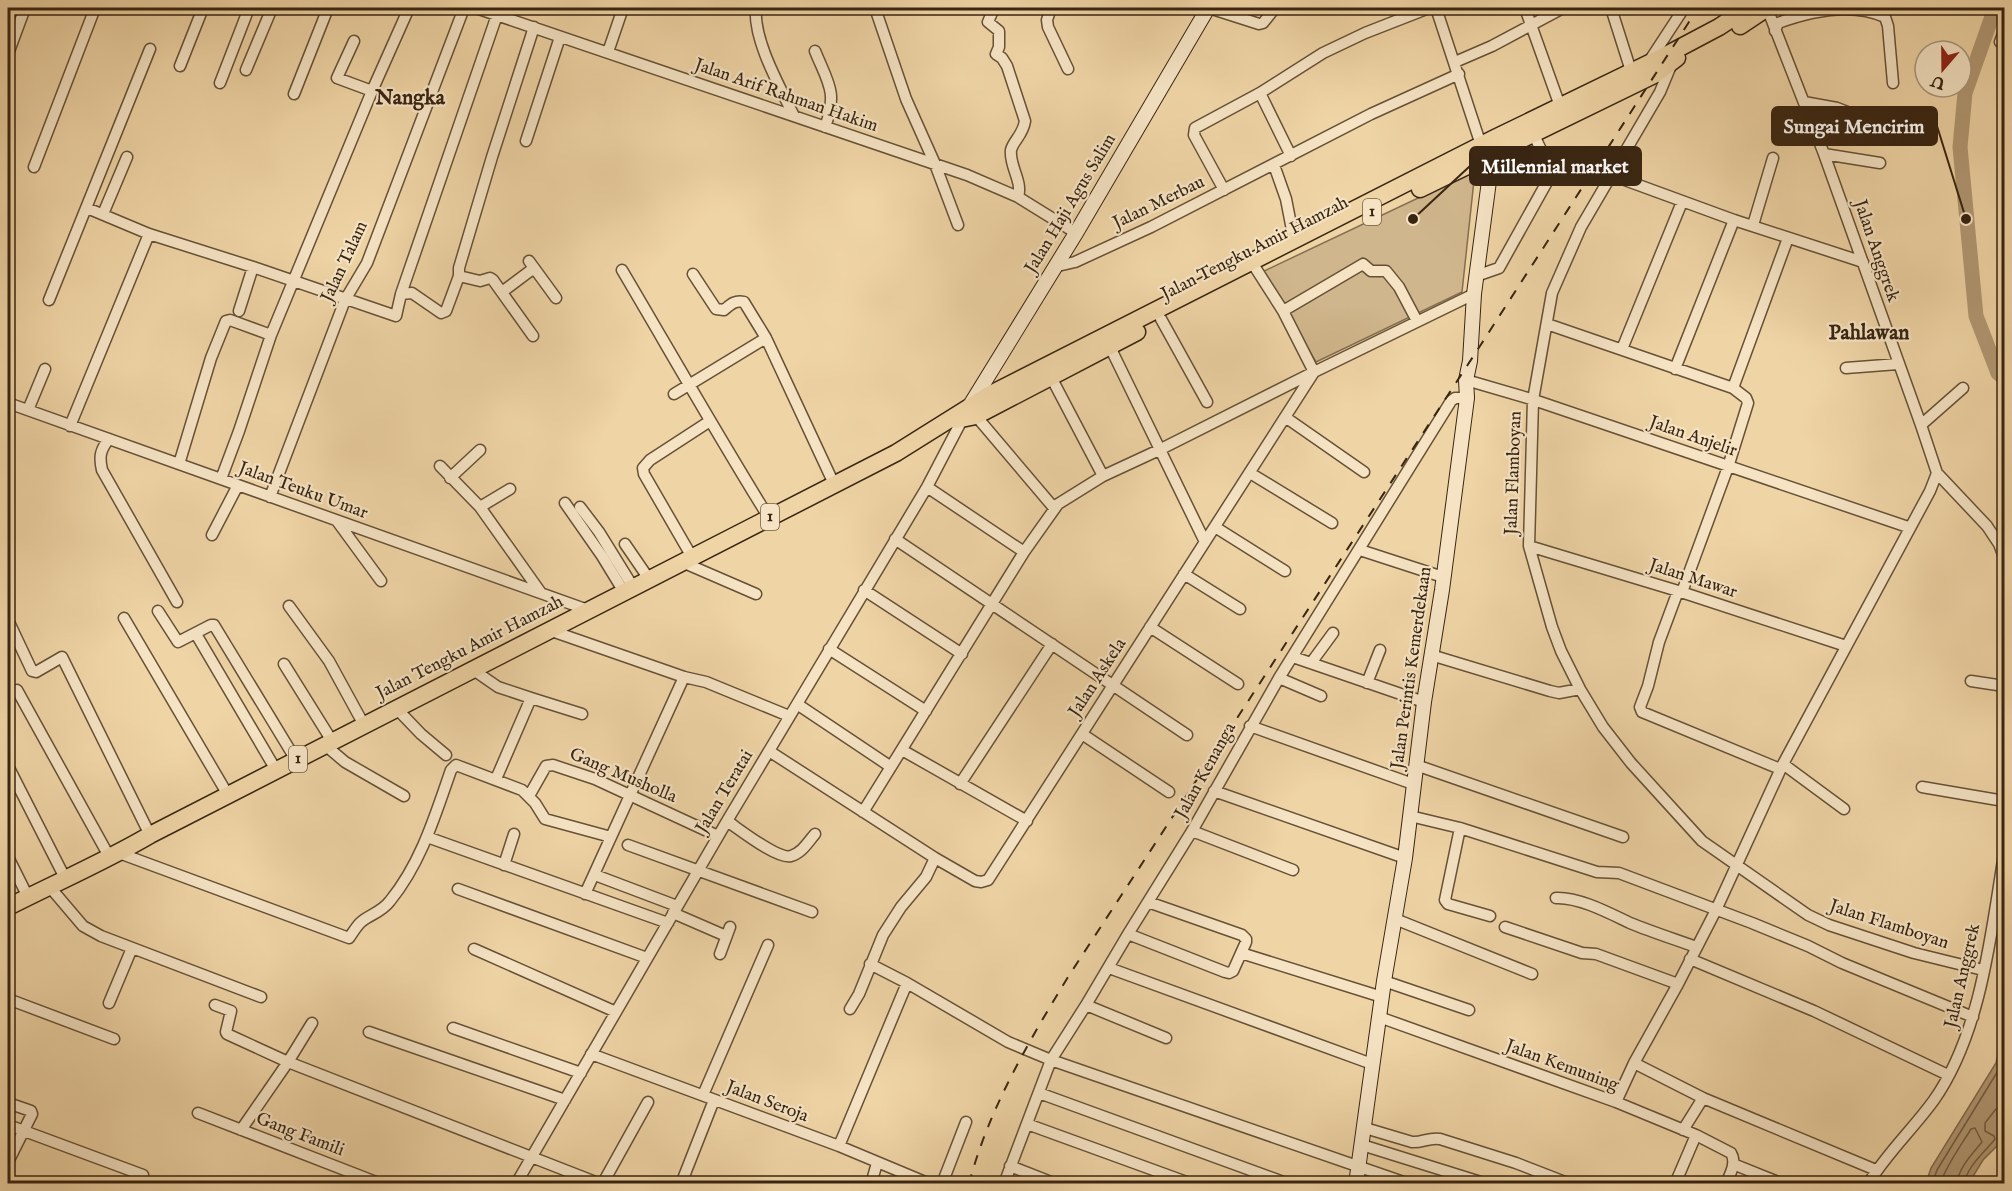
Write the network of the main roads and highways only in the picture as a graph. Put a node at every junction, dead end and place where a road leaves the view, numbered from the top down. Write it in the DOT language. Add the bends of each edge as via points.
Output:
graph roads {
  1 [pos="1748,8"];
  2 [pos="1767,8"];
  3 [pos="1484,150"];
  4 [pos="1254,265"];
  5 [pos="964,416"];
  6 [pos="8,907"];
  1 -- 3 [label="main road, Jalan Tengku Amir Hamzah / 1"];
  2 -- 3 [label="main road, Jalan Tengku Amir Hamzah / 1" via="1673,60 1656,74 1533,133"];
  3 -- 4 [label="main road, Jalan Tengku Amir Hamzah / 1"];
  3 -- 4 [label="main road, Jalan Tengku Amir Hamzah / 1" via="1294,240"];
  4 -- 5 [label="main road, Jalan Tengku Amir Hamzah / 1"];
  4 -- 5 [label="main road, Jalan Tengku Amir Hamzah / 1" via="1110,347"];
  5 -- 6 [label="main road, Jalan Tengku Amir Hamzah / 1"];
}
